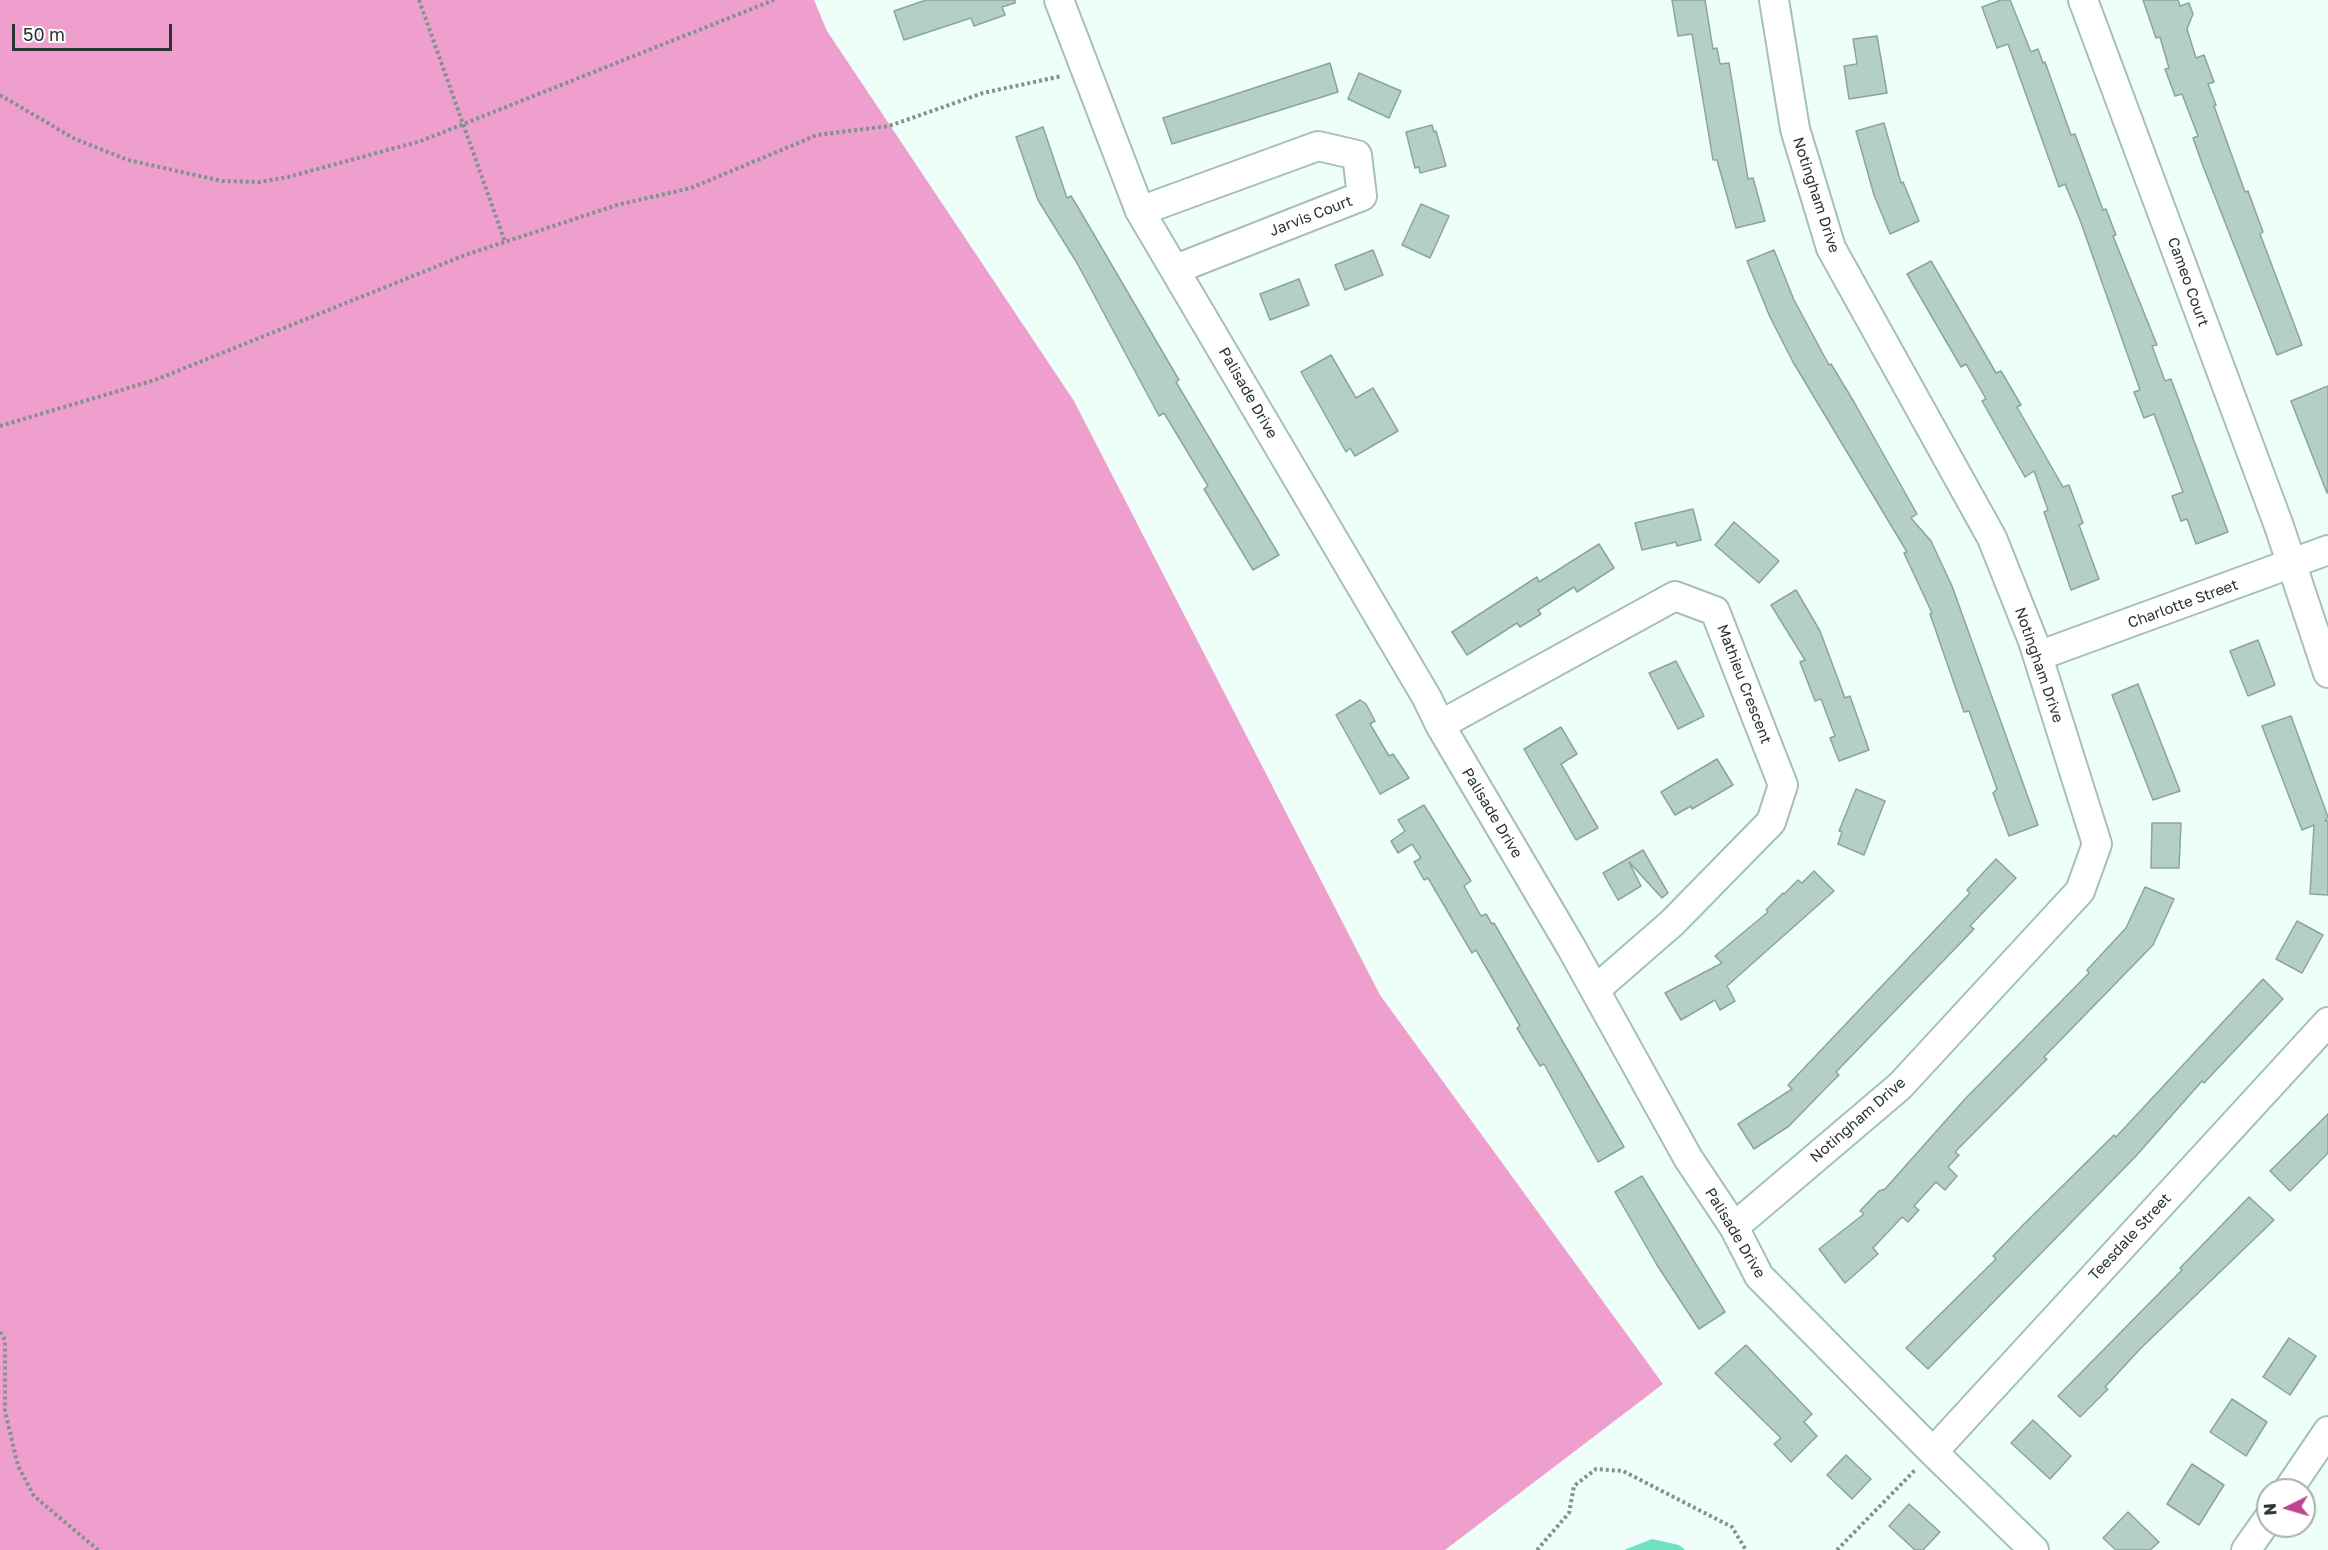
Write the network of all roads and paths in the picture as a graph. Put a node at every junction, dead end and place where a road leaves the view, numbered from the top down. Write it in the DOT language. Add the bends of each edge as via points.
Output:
graph roads {
  1 [pos="419,0"];
  2 [pos="774,0"];
  3 [pos="1059,0"];
  4 [pos="1774,0"];
  5 [pos="2083,0"];
  6 [pos="1086,70"];
  7 [pos="0,94"];
  8 [pos="463,124"];
  9 [pos="1140,211"];
  10 [pos="505,242"];
  11 [pos="1176,269"];
  12 [pos="0,426"];
  13 [pos="2328,550"];
  14 [pos="2290,564"];
  15 [pos="2038,656"];
  16 [pos="2328,672"];
  17 [pos="1440,725"];
  18 [pos="1595,990"];
  19 [pos="2328,1022"];
  20 [pos="1734,1227"];
  21 [pos="0,1332"];
  22 [pos="2328,1431"];
  23 [pos="1933,1452"];
  24 [pos="2296,1478"];
  25 [pos="2256,1536"];
  26 [pos="98,1550"];
  27 [pos="1537,1550"];
  28 [pos="1746,1550"];
  29 [pos="1837,1550"];
  30 [pos="2034,1550"];
  31 [pos="2246,1550"];
  1 -- 8 [label="path"];
  2 -- 8 [label="path"];
  3 -- 6 [label="street, Palisade Drive"];
  4 -- 15 [label="street, Notingham Drive" via="1795,129 1831,248 1992,538"];
  5 -- 14 [label="street, Cameo Court"];
  6 -- 9 [label="street, Palisade Drive"];
  6 -- 10 [label="path" via="983,93 890,126 817,135 691,189 617,205"];
  7 -- 8 [label="path" via="75,139 118,156 222,181 260,182 288,177 421,141"];
  8 -- 10 [label="path"];
  9 -- 11 [label="street, Palisade Drive"];
  9 -- 11 [label="street, Jarvis Court" via="1317,146 1357,155 1362,196"];
  10 -- 12 [label="path" via="155,380"];
  11 -- 17 [label="street, Palisade Drive"];
  13 -- 14 [label="street, Charlotte Street"];
  14 -- 15 [label="street, Charlotte Street"];
  14 -- 16 [label="street"];
  15 -- 20 [label="street, Notingham Drive" via="2097,844 2080,891 1900,1086"];
  17 -- 18 [label="street, Palisade Drive"];
  17 -- 18 [label="street, Mathieu Crescent" via="1675,596 1715,611 1783,785 1771,822 1672,923"];
  18 -- 20 [label="street, Palisade Drive" via="1688,1158"];
  19 -- 23 [label="street, Teesdale Street"];
  20 -- 23 [label="street, Palisade Drive" via="1759,1276"];
  21 -- 26 [label="path" via="5,1340 5,1411 18,1466 34,1496"];
  22 -- 24 [label="street"];
  23 -- 29 [label="path"];
  23 -- 30 [label="street, Palisade Drive"];
  25 -- 31 [label="street"];
  27 -- 28 [label="path" via="1569,1513 1574,1486 1596,1469 1623,1471 1732,1527"];
}
